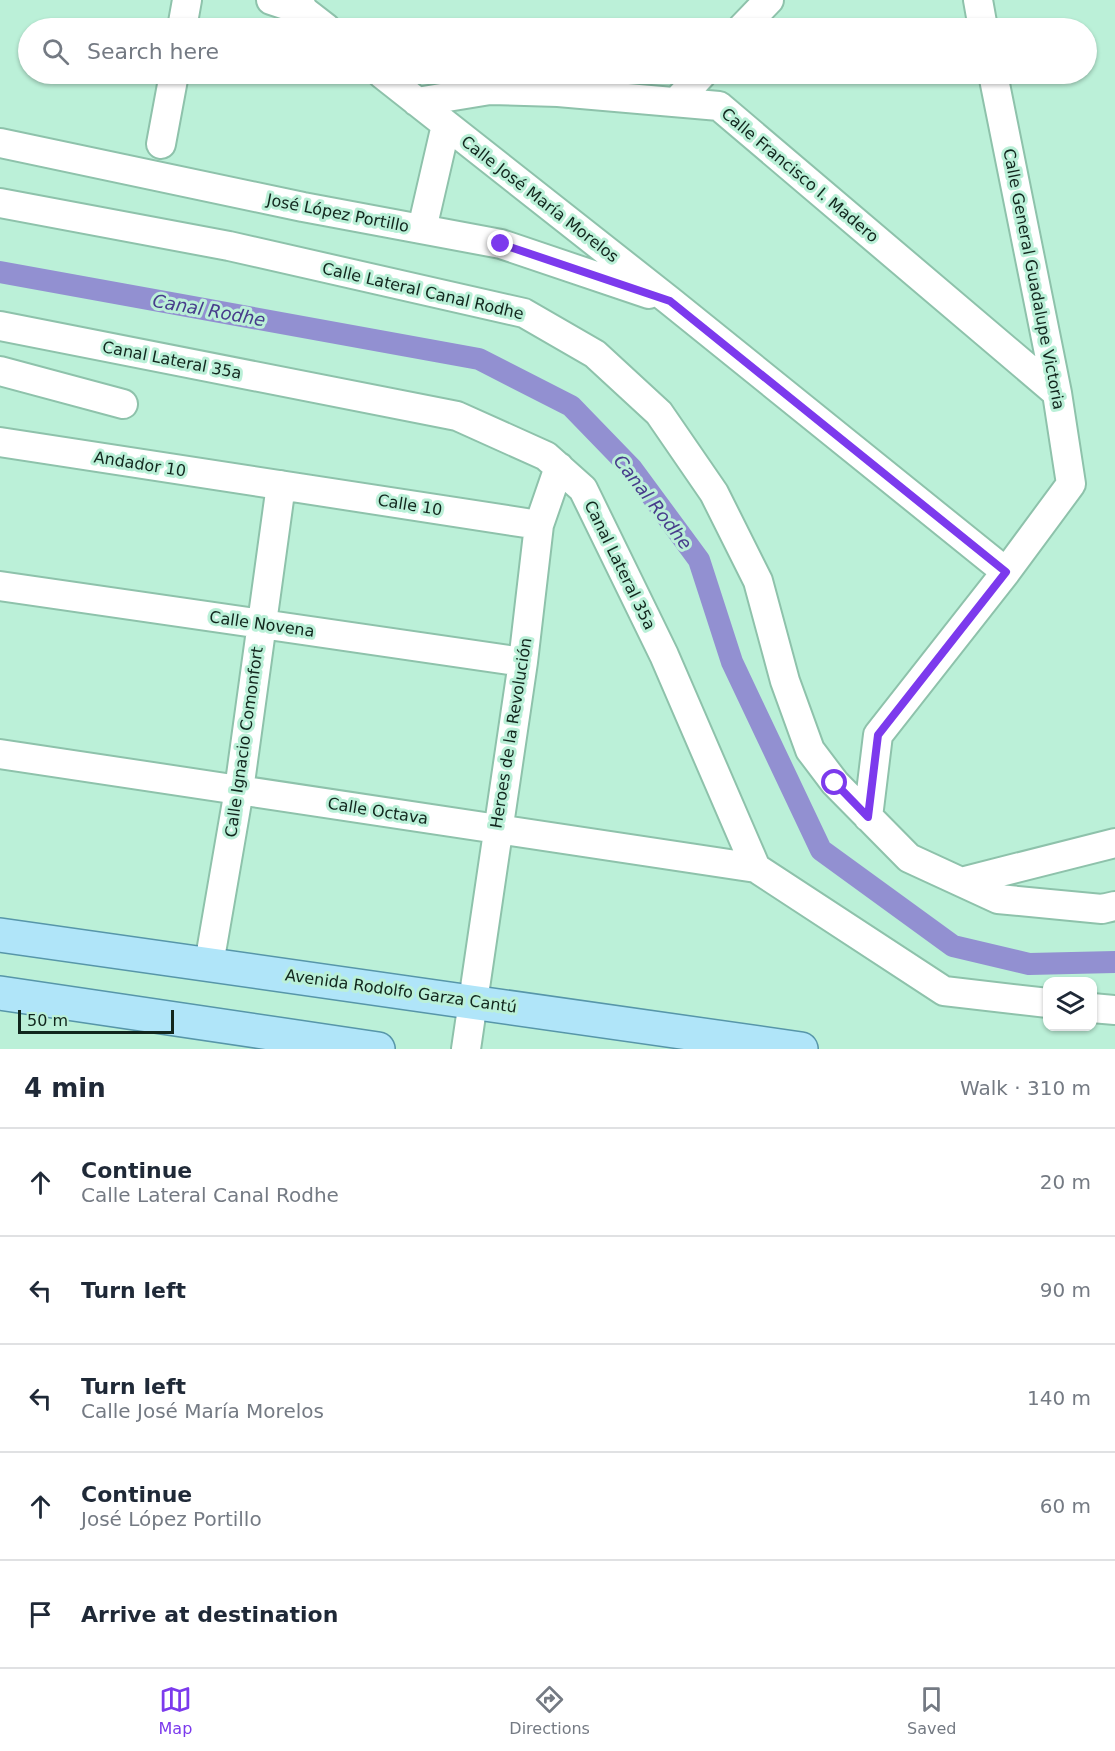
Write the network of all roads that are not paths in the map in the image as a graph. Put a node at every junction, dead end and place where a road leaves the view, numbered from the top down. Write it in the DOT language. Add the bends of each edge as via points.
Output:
graph roads {
  1 [pos="187,0"];
  2 [pos="271,0"];
  3 [pos="769,0"];
  4 [pos="978,0"];
  5 [pos="301,5"];
  6 [pos="184,18"];
  7 [pos="315,18"];
  8 [pos="752,18"];
  9 [pos="981,18"];
  10 [pos="172,84"];
  11 [pos="394,84"];
  12 [pos="693,84"];
  13 [pos="995,84"];
  14 [pos="417,102"];
  15 [pos="676,102"];
  16 [pos="446,125"];
  17 [pos="0,143"];
  18 [pos="161,144"];
  19 [pos="0,203"];
  20 [pos="422,229"];
  21 [pos="670,301"];
  22 [pos="0,326"];
  23 [pos="0,371"];
  24 [pos="1057,393"];
  25 [pos="123,404"];
  26 [pos="0,442"];
  27 [pos="559,467"];
  28 [pos="281,485"];
  29 [pos="539,525"];
  30 [pos="1006,572"];
  31 [pos="0,586"];
  32 [pos="261,624"];
  33 [pos="523,662"];
  34 [pos="0,754"];
  35 [pos="239,790"];
  36 [pos="868,817"];
  37 [pos="497,828"];
  38 [pos="1115,843"];
  39 [pos="756,868"];
  40 [pos="961,882"];
  41 [pos="1115,906"];
  42 [pos="0,935"];
  43 [pos="209,964"];
  44 [pos="0,993"];
  45 [pos="472,1001"];
  46 [pos="1043,1003"];
  47 [pos="1097,1008"];
  48 [pos="1115,1010"];
  49 [pos="764,1046"];
  50 [pos="378,1049"];
  51 [pos="466,1049"];
  52 [pos="801,1049"];
  1 -- 6 [label="street"];
  2 -- 5 [label="street"];
  3 -- 8 [label="street"];
  4 -- 9 [label="street"];
  5 -- 7 [label="street"];
  10 -- 18 [label="street"];
  11 -- 14 [label="street, Calle José María Morelos"];
  12 -- 15 [label="street"];
  13 -- 24 [label="street, Calle General Guadalupe Victoria"];
  14 -- 15 [label="street, Calle Francisco I. Madero" via="490,90"];
  14 -- 16 [label="street, Calle José María Morelos"];
  15 -- 24 [label="street, Calle Francisco I. Madero" via="719,106"];
  16 -- 20 [label="street"];
  16 -- 21 [label="street, Calle José María Morelos"];
  17 -- 20 [label="street, José López Portillo"];
  19 -- 36 [label="street, Calle Lateral Canal Rodhe" via="229,246 524,313 595,354 659,413 714,493 758,581 785,681 810,750"];
  20 -- 21 [label="street, José López Portillo" via="501,244"];
  21 -- 30 [label="street, Calle José María Morelos"];
  22 -- 27 [label="street, Canal Lateral 35a" via="457,416 546,456"];
  23 -- 25 [label="street"];
  24 -- 30 [label="street, Calle General Guadalupe Victoria" via="1071,484"];
  26 -- 28 [label="street, Andador 10"];
  27 -- 29 [label="street, Heroes de la Revolución"];
  27 -- 39 [label="street, Canal Lateral 35a" via="583,489 588,499 664,655"];
  28 -- 29 [label="street, Calle 10"];
  28 -- 32 [label="street, Calle Ignacio Comonfort"];
  29 -- 33 [label="street, Heroes de la Revolución"];
  30 -- 36 [label="street" via="878,735"];
  31 -- 32 [label="street, Calle Novena"];
  32 -- 33 [label="street, Calle Novena"];
  32 -- 35 [label="street, Calle Ignacio Comonfort"];
  33 -- 37 [label="street, Heroes de la Revolución"];
  34 -- 35 [label="street, Calle Octava"];
  35 -- 37 [label="street, Calle Octava"];
  35 -- 43 [label="street, Calle Ignacio Comonfort"];
  36 -- 40 [label="street, Calle Lateral Canal Rodhe" via="909,858"];
  37 -- 39 [label="street, Calle Octava"];
  37 -- 45 [label="street, Heroes de la Revolución"];
  38 -- 40 [label="street"];
  39 -- 46 [label="street" via="944,991"];
  40 -- 41 [label="street, Calle Lateral Canal Rodhe" via="998,899 1102,909"];
  42 -- 43 [label="main road, Avenida Rodolfo Garza Cantú"];
  43 -- 45 [label="main road, Avenida Rodolfo Garza Cantú"];
  44 -- 50 [label="main road"];
  45 -- 49 [label="main road, Avenida Rodolfo Garza Cantú"];
  45 -- 51 [label="street, Heroes de la Revolución"];
  47 -- 48 [label="street"];
  49 -- 52 [label="main road, Avenida Rodolfo Garza Cantú"];
}
